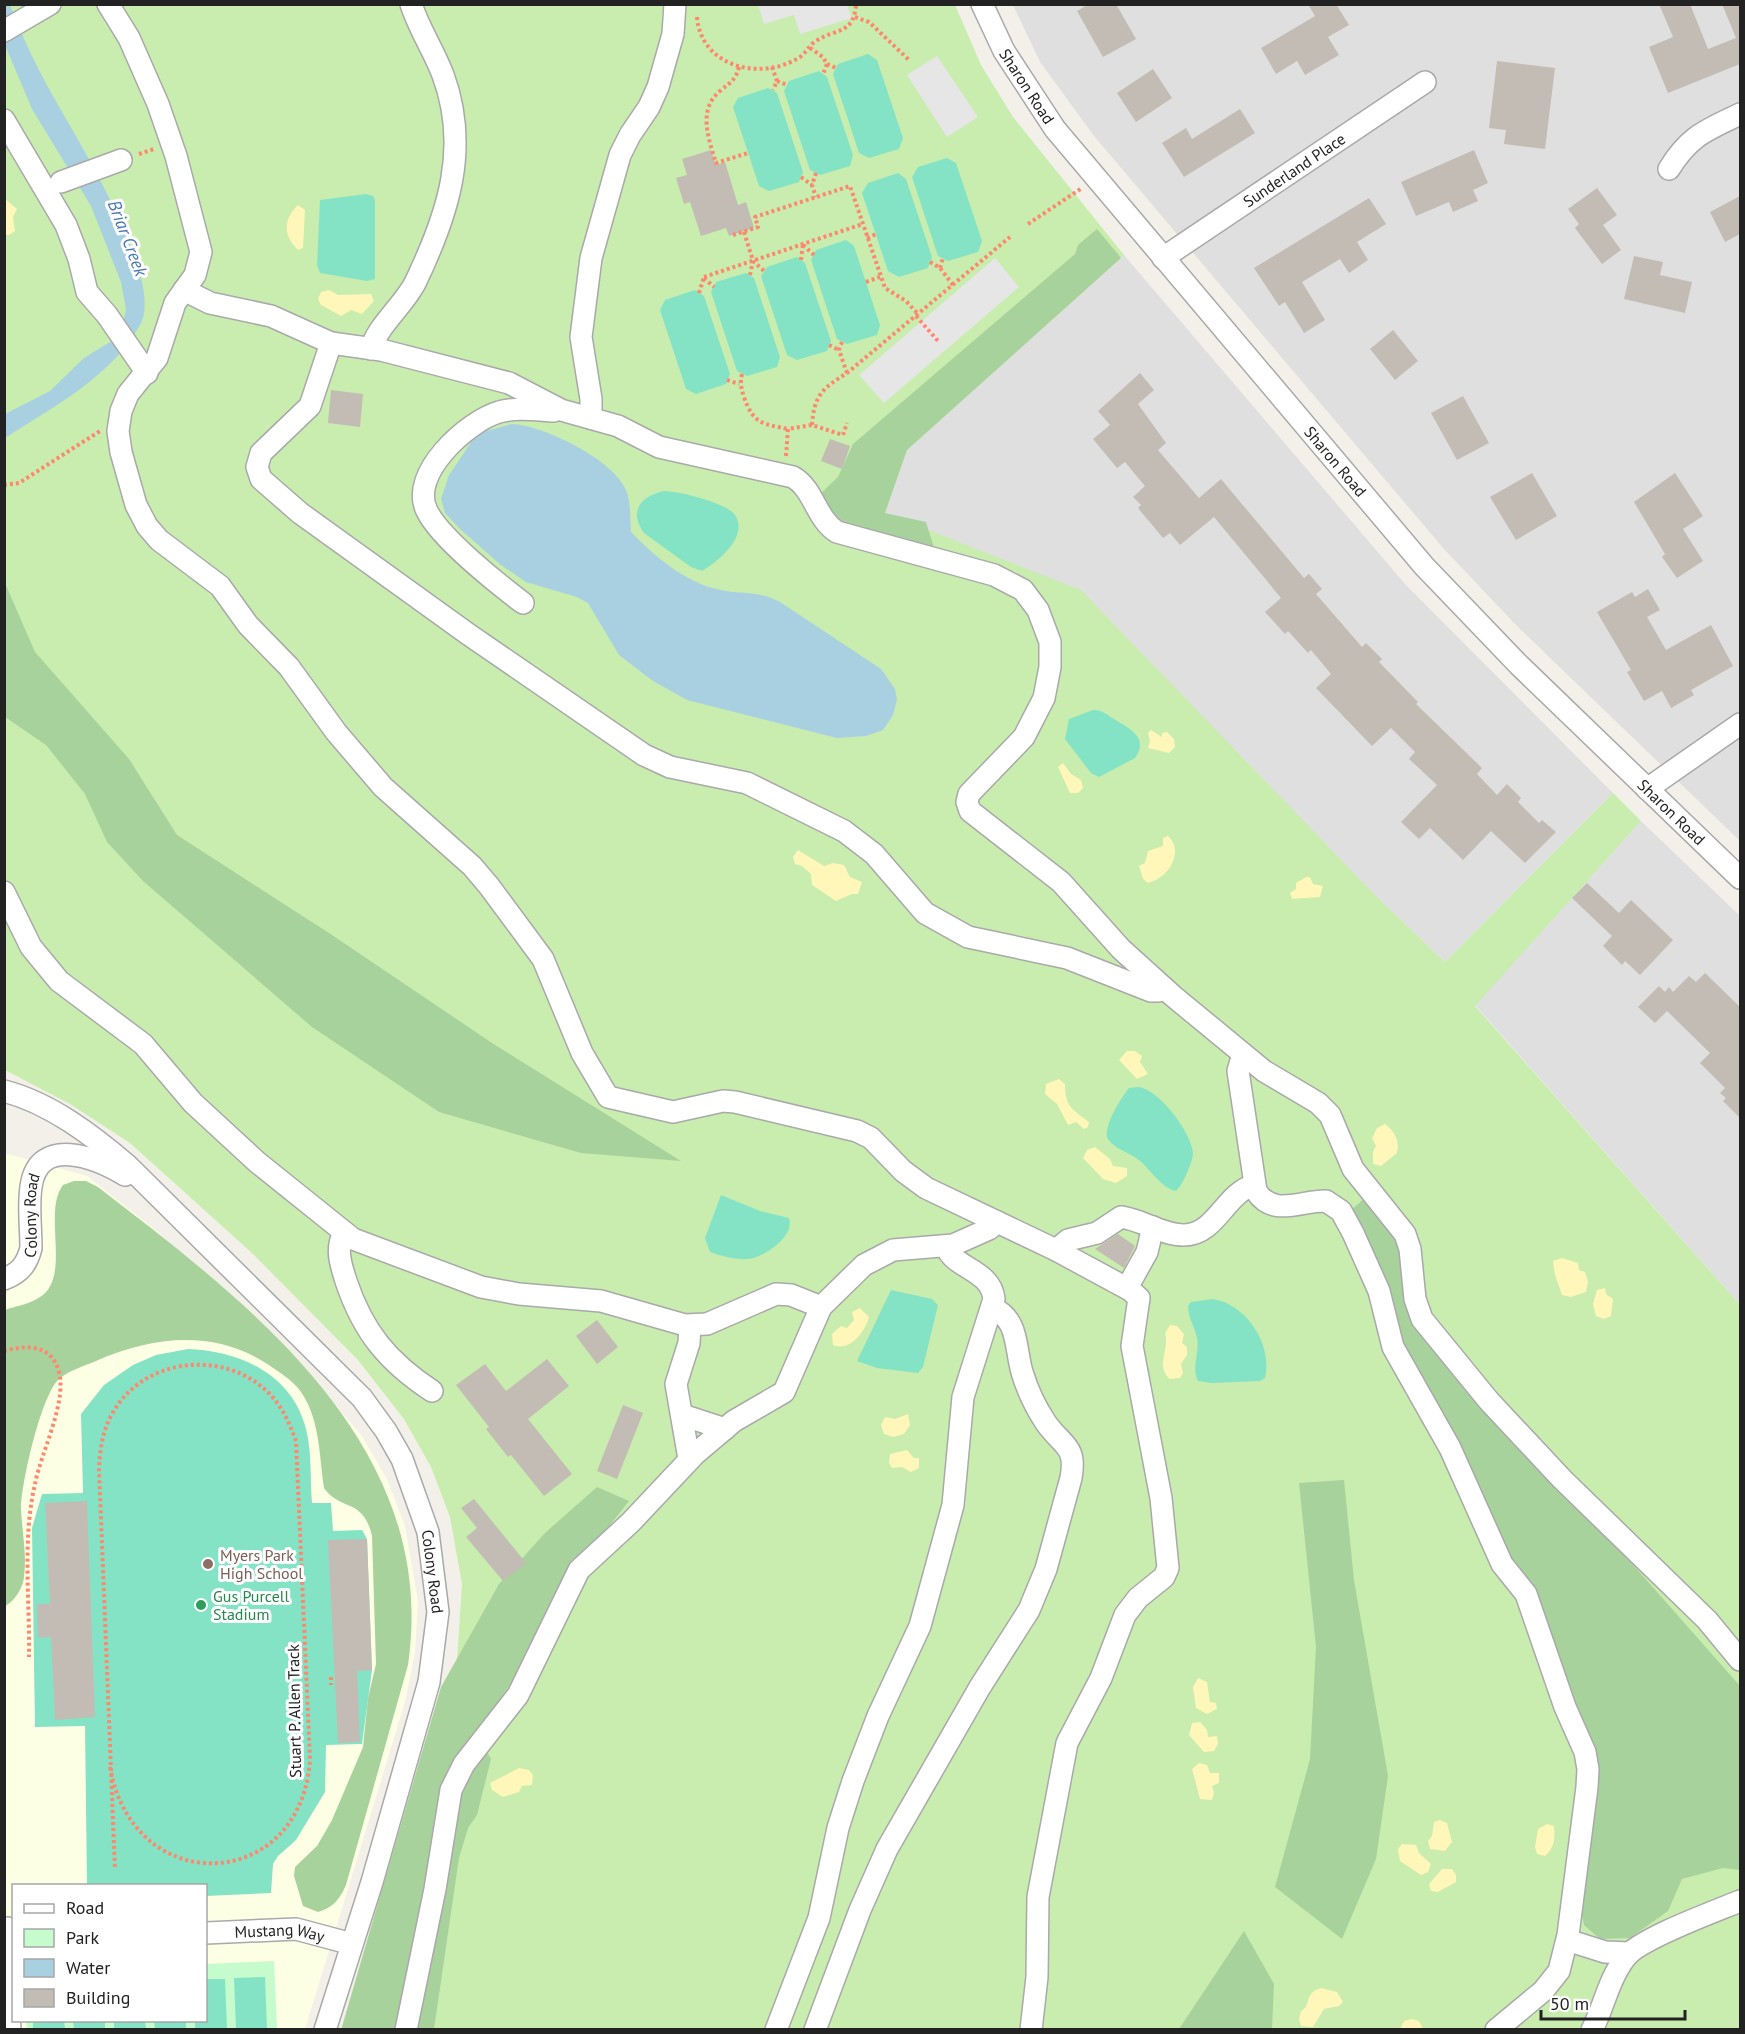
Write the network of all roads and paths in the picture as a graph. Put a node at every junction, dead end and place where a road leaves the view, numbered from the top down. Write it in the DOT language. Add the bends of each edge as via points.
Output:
graph roads {
  1 [pos="50,4"];
  2 [pos="411,4"];
  3 [pos="675,4"];
  4 [pos="856,4"];
  5 [pos="982,4"];
  6 [pos="117,8"];
  7 [pos="697,17"];
  8 [pos="855,17"];
  9 [pos="4,31"];
  10 [pos="809,48"];
  11 [pos="909,60"];
  12 [pos="827,64"];
  13 [pos="772,66"];
  14 [pos="739,67"];
  15 [pos="836,68"];
  16 [pos="823,74"];
  17 [pos="777,81"];
  18 [pos="1425,82"];
  19 [pos="787,85"];
  20 [pos="773,90"];
  21 [pos="1740,114"];
  22 [pos="4,120"];
  23 [pos="171,143"];
  24 [pos="748,153"];
  25 [pos="121,160"];
  26 [pos="1669,169"];
  27 [pos="816,173"];
  28 [pos="801,177"];
  29 [pos="1096,179"];
  30 [pos="61,182"];
  31 [pos="812,185"];
  32 [pos="816,197"];
  33 [pos="863,224"];
  34 [pos="1028,224"];
  35 [pos="744,232"];
  36 [pos="876,234"];
  37 [pos="733,235"];
  38 [pos="1010,237"];
  39 [pos="867,238"];
  40 [pos="803,244"];
  41 [pos="814,255"];
  42 [pos="943,258"];
  43 [pos="1162,258"];
  44 [pos="801,260"];
  45 [pos="753,261"];
  46 [pos="930,262"];
  47 [pos="940,268"];
  48 [pos="764,272"];
  49 [pos="750,275"];
  50 [pos="704,277"];
  51 [pos="880,277"];
  52 [pos="866,282"];
  53 [pos="953,285"];
  54 [pos="714,286"];
  55 [pos="184,290"];
  56 [pos="699,293"];
  57 [pos="917,315"];
  58 [pos="938,341"];
  59 [pos="842,342"];
  60 [pos="331,343"];
  61 [pos="829,345"];
  62 [pos="371,349"];
  63 [pos="839,350"];
  64 [pos="143,367"];
  65 [pos="847,373"];
  66 [pos="742,374"];
  67 [pos="727,380"];
  68 [pos="740,384"];
  69 [pos="557,408"];
  70 [pos="591,418"];
  71 [pos="847,423"];
  72 [pos="813,425"];
  73 [pos="119,429"];
  74 [pos="788,429"];
  75 [pos="785,475"];
  76 [pos="4,485"];
  77 [pos="523,603"];
  78 [pos="1740,724"];
  79 [pos="1647,789"];
  80 [pos="1740,878"];
  81 [pos="4,892"];
  82 [pos="1164,988"];
  83 [pos="1243,1054"];
  84 [pos="4,1091"];
  85 [pos="1254,1185"];
  86 [pos="160,1199"];
  87 [pos="997,1222"];
  88 [pos="1153,1227"];
  89 [pos="344,1233"];
  90 [pos="947,1247"];
  91 [pos="1056,1250"];
  92 [pos="4,1279"];
  93 [pos="1126,1288"];
  94 [pos="821,1307"];
  95 [pos="993,1308"];
  96 [pos="690,1326"];
  97 [pos="4,1351"];
  98 [pos="432,1391"];
  99 [pos="682,1415"];
  100 [pos="725,1429"];
  101 [pos="689,1459"];
  102 [pos="29,1657"];
  103 [pos="1740,1660"];
  104 [pos="331,1677"];
  105 [pos="332,1685"];
  106 [pos="110,1767"];
  107 [pos="115,1870"];
  108 [pos="1740,1901"];
  109 [pos="9,1928"];
  110 [pos="207,1933"];
  111 [pos="1567,1940"];
  112 [pos="352,1944"];
  113 [pos="1629,1953"];
  114 [pos="10,2030"];
  115 [pos="325,2030"];
  116 [pos="406,2030"];
  117 [pos="776,2030"];
  118 [pos="815,2030"];
  119 [pos="1032,2030"];
  120 [pos="1496,2030"];
  121 [pos="1592,2030"];
  1 -- 9 [label="street"];
  2 -- 62 [label="street" via="447,88 455,140 453,178 445,215 416,283"];
  3 -- 70 [label="street" via="673,34 658,87 620,155 591,258 581,337"];
  4 -- 8 [label="path"];
  5 -- 29 [label="street, Sharon Road" via="1024,86"];
  6 -- 23 [label="street"];
  7 -- 14 [label="path" via="701,38 712,52"];
  8 -- 10 [label="path" via="851,24 814,41"];
  8 -- 11 [label="path" via="869,22"];
  10 -- 12 [label="path"];
  10 -- 13 [label="path" via="800,58"];
  12 -- 15 [label="path"];
  12 -- 16 [label="path"];
  13 -- 14 [label="path" via="759,70"];
  13 -- 17 [label="path"];
  14 -- 24 [label="path" via="736,80 712,102 706,131 716,163"];
  17 -- 19 [label="path"];
  17 -- 20 [label="path"];
  18 -- 43 [label="street, Sunderland Place"];
  21 -- 26 [label="street" via="1691,140"];
  22 -- 64 [label="street" via="66,225 85,289"];
  23 -- 25 [label="path"];
  23 -- 55 [label="street" via="201,252 198,269"];
  25 -- 30 [label="street"];
  27 -- 31 [label="path"];
  28 -- 31 [label="path"];
  29 -- 34 [label="path"];
  29 -- 43 [label="street, Sharon Road"];
  31 -- 32 [label="path"];
  32 -- 33 [label="path" via="850,186"];
  32 -- 35 [label="path" via="755,217 758,227"];
  33 -- 39 [label="path"];
  33 -- 40 [label="path"];
  35 -- 37 [label="path"];
  35 -- 45 [label="path"];
  36 -- 39 [label="path"];
  38 -- 53 [label="path"];
  39 -- 51 [label="path"];
  40 -- 41 [label="path"];
  40 -- 44 [label="path"];
  40 -- 45 [label="path"];
  42 -- 47 [label="path"];
  43 -- 79 [label="street, Sharon Road" via="1424,566"];
  45 -- 48 [label="path"];
  45 -- 49 [label="path"];
  45 -- 50 [label="path"];
  46 -- 47 [label="path"];
  47 -- 53 [label="path"];
  50 -- 54 [label="path"];
  50 -- 56 [label="path"];
  51 -- 52 [label="path"];
  51 -- 57 [label="path" via="885,288 906,301"];
  53 -- 57 [label="path"];
  55 -- 60 [label="street" via="210,303 271,316"];
  55 -- 64 [label="street" via="175,303 160,351"];
  57 -- 58 [label="path"];
  57 -- 65 [label="path"];
  59 -- 63 [label="path"];
  60 -- 62 [label="street"];
  60 -- 82 [label="street" via="310,406 264,448 257,462 258,475 264,483 300,513 644,755 670,767 747,783 850,835 880,861 918,907 938,922 982,942 1067,958 1151,991"];
  61 -- 63 [label="path"];
  62 -- 69 [label="street" via="509,383"];
  63 -- 65 [label="path"];
  64 -- 73 [label="street" via="125,399"];
  65 -- 72 [label="path" via="820,391 813,410"];
  66 -- 68 [label="path"];
  67 -- 68 [label="path"];
  68 -- 74 [label="path" via="749,412 757,421"];
  69 -- 70 [label="street"];
  69 -- 77 [label="street" via="506,410 476,422 439,457 424,494 426,509 435,522 476,564"];
  70 -- 75 [label="street" via="618,426 659,447"];
  71 -- 72 [label="path" via="843,435"];
  72 -- 74 [label="path"];
  73 -- 76 [label="path" via="100,431 19,483"];
  73 -- 87 [label="street" via="123,465 147,526 159,540 220,586 248,625 289,667 368,771 489,886 543,959 582,1053 608,1097 673,1112 735,1102 857,1131 871,1138 926,1188"];
  74 -- 75 [label="path"];
  75 -- 82 [label="street" via="800,482 827,525 837,532 994,575 1023,590 1033,600 1050,642 1044,698 1024,737 971,790 967,806 1061,882 1121,950"];
  78 -- 79 [label="street"];
  79 -- 80 [label="street, Sharon Road"];
  81 -- 89 [label="street" via="31,947 59,981 143,1044 207,1117"];
  82 -- 83 [label="street"];
  83 -- 85 [label="street" via="1238,1071"];
  83 -- 103 [label="street" via="1330,1115 1348,1161 1405,1234 1422,1319 1465,1372 1562,1479 1707,1620"];
  84 -- 86 [label="street, Colony Road" via="41,1106 95,1137"];
  85 -- 88 [label="street" via="1240,1191 1195,1233 1181,1235"];
  85 -- 111 [label="street" via="1258,1195 1272,1205 1326,1201 1341,1211 1376,1284 1392,1347 1450,1448 1499,1560 1526,1594 1588,1769"];
  86 -- 92 [label="street, Colony Road" via="97,1160 75,1154 57,1155 42,1165 31,1185 29,1258 16,1275"];
  86 -- 112 [label="street, Colony Road" via="362,1398 402,1459 428,1532 437,1596 433,1661"];
  87 -- 90 [label="street"];
  87 -- 91 [label="street"];
  88 -- 91 [label="street" via="1121,1217 1097,1233 1068,1240"];
  88 -- 93 [label="street" via="1147,1252"];
  89 -- 96 [label="street" via="481,1287 601,1301"];
  89 -- 98 [label="street" via="339,1246 340,1263 368,1333 394,1362"];
  90 -- 94 [label="street" via="902,1248 879,1255"];
  90 -- 95 [label="street" via="949,1254 990,1286"];
  91 -- 93 [label="street"];
  93 -- 119 [label="street" via="1140,1300 1132,1346 1161,1498 1168,1568 1125,1615 1106,1668 1065,1749 1038,1897"];
  94 -- 96 [label="street" via="776,1294 707,1324"];
  94 -- 100 [label="street" via="786,1389"];
  95 -- 117 [label="street" via="963,1398 953,1505 920,1626 878,1716 851,1787 819,1918"];
  95 -- 118 [label="street" via="1013,1328 1026,1383 1043,1418 1071,1450 1071,1478 1038,1591 887,1849"];
  96 -- 99 [label="street" via="676,1377"];
  97 -- 102 [label="path" via="37,1348 49,1355 60,1376 56,1411 29,1510"];
  99 -- 100 [label="street"];
  99 -- 101 [label="street"];
  100 -- 101 [label="street"];
  101 -- 116 [label="street" via="631,1522 579,1570 518,1695 459,1771 446,1811 435,1889"];
  104 -- 105 [label="path"];
  106 -- 106 [label="path, Stuart P. Allen Track" via="120,1805 142,1836 176,1857 196,1862 216,1863 253,1854 284,1831 304,1799 310,1760 296,1441 278,1403 247,1376 228,1368 190,1364 152,1375 121,1400 104,1430 99,1469"];
  106 -- 107 [label="path, Stuart P. Allen Track"];
  108 -- 113 [label="street"];
  109 -- 114 [label="street" via="5,1950"];
  110 -- 112 [label="street, Mustang Way" via="296,1929"];
  111 -- 113 [label="street" via="1600,1950"];
  111 -- 120 [label="street" via="1555,1977"];
  112 -- 115 [label="street, Colony Road"];
  113 -- 121 [label="street" via="1614,1976"];
}
